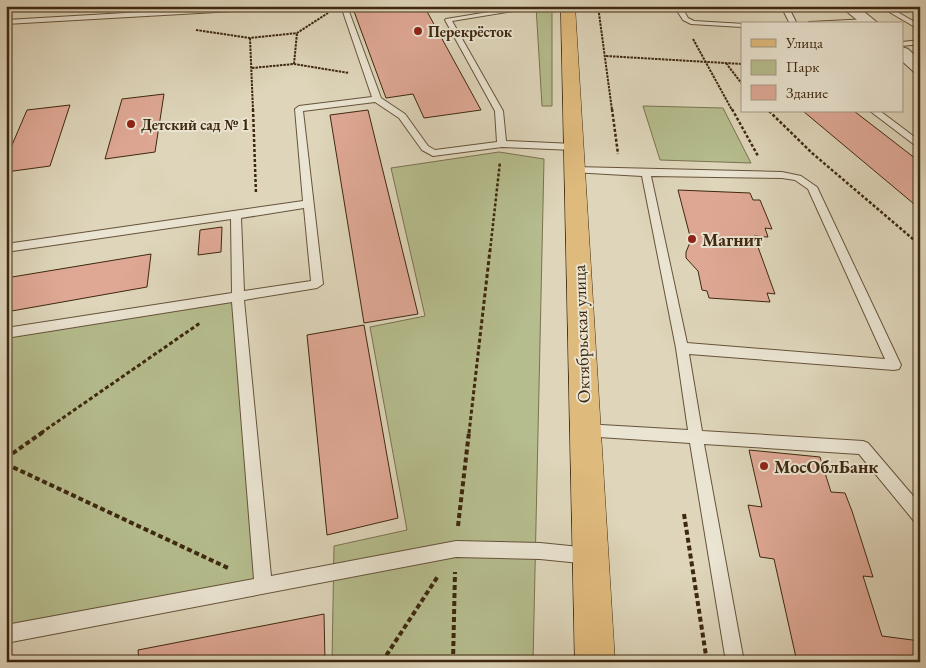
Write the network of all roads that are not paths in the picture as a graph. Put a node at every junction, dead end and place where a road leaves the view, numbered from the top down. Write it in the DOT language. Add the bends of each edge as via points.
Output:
graph roads {
  1 [pos="286,6"];
  2 [pos="344,6"];
  3 [pos="541,6"];
  4 [pos="568,6"];
  5 [pos="677,6"];
  6 [pos="784,6"];
  7 [pos="847,6"];
  8 [pos="882,6"];
  9 [pos="6,22"];
  10 [pos="793,22"];
  11 [pos="870,22"];
  12 [pos="741,25"];
  13 [pos="920,28"];
  14 [pos="919,43"];
  15 [pos="904,44"];
  16 [pos="377,99"];
  17 [pos="875,112"];
  18 [pos="502,144"];
  19 [pos="920,146"];
  20 [pos="574,159"];
  21 [pos="646,172"];
  22 [pos="308,204"];
  23 [pos="236,215"];
  24 [pos="6,248"];
  25 [pos="238,298"];
  26 [pos="6,333"];
  27 [pos="682,348"];
  28 [pos="584,430"];
  29 [pos="696,437"];
  30 [pos="920,516"];
  31 [pos="590,556"];
  32 [pos="263,584"];
  33 [pos="6,634"];
  34 [pos="596,662"];
  35 [pos="735,662"];
  1 -- 9 [label="lane"];
  2 -- 16 [label="lane"];
  3 -- 18 [label="lane" via="448,20 499,110"];
  4 -- 20 [label="main road, Октябрьская улица"];
  5 -- 12 [label="lane" via="685,19 693,23"];
  6 -- 10 [label="lane"];
  7 -- 11 [label="street"];
  8 -- 13 [label="lane"];
  14 -- 15 [label="lane"];
  16 -- 18 [label="lane" via="402,116 432,153"];
  16 -- 22 [label="lane" via="299,109"];
  17 -- 19 [label="lane"];
  18 -- 20 [label="lane"];
  20 -- 21 [label="lane" via="620,172"];
  20 -- 28 [label="main road, Октябрьская улица"];
  21 -- 27 [label="lane"];
  21 -- 27 [label="lane" via="768,175 798,178 812,187 894,365"];
  22 -- 23 [label="lane"];
  22 -- 25 [label="lane" via="317,284"];
  23 -- 24 [label="lane"];
  23 -- 25 [label="lane"];
  25 -- 26 [label="lane"];
  25 -- 32 [label="lane"];
  27 -- 29 [label="lane"];
  28 -- 29 [label="lane"];
  28 -- 31 [label="main road, Октябрьская улица"];
  29 -- 30 [label="lane" via="863,448"];
  29 -- 35 [label="lane"];
  31 -- 32 [label="lane" via="456,549"];
  31 -- 34 [label="main road, Октябрьская улица"];
  32 -- 33 [label="lane"];
}
